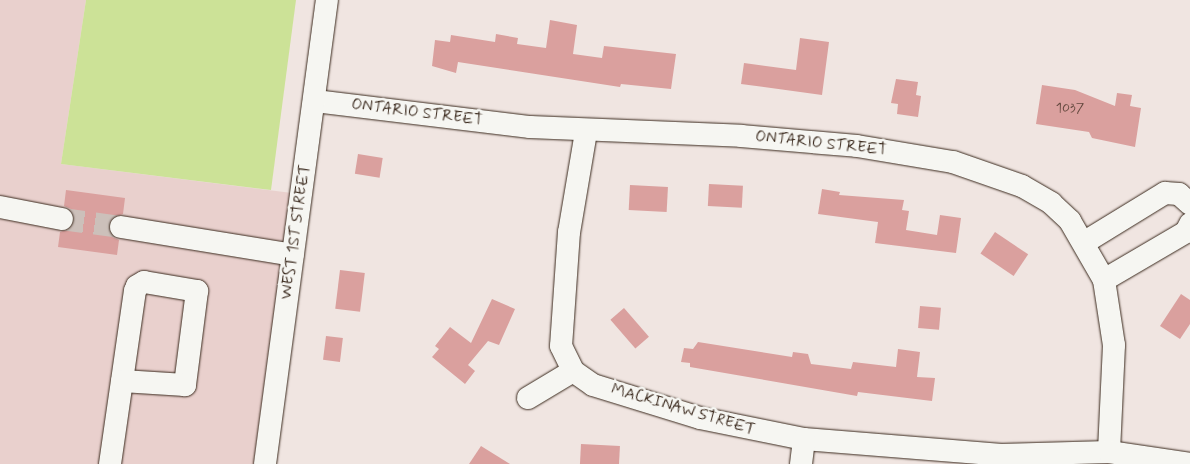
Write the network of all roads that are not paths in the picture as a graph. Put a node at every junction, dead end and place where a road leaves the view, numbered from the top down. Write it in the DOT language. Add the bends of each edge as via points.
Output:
graph roads {
  1 [pos="327,0"];
  2 [pos="314,101"];
  3 [pos="586,132"];
  4 [pos="1190,204"];
  5 [pos="0,206"];
  6 [pos="62,218"];
  7 [pos="1190,224"];
  8 [pos="121,227"];
  9 [pos="1085,242"];
  10 [pos="293,255"];
  11 [pos="1104,280"];
  12 [pos="573,371"];
  13 [pos="122,381"];
  14 [pos="528,398"];
  15 [pos="804,439"];
  16 [pos="1109,452"];
  17 [pos="110,464"];
  18 [pos="265,464"];
  19 [pos="801,464"];
  20 [pos="1190,464"];
  1 -- 2 [label="street, WEST 1ST STREET"];
  2 -- 3 [label="street, ONTARIO STREET"];
  2 -- 10 [label="street, WEST 1ST STREET"];
  3 -- 9 [label="street, ONTARIO STREET" via="751,137 857,146 953,162 1022,186 1051,202"];
  3 -- 12 [label="street" via="564,288 562,346"];
  4 -- 9 [label="street" via="1179,194 1166,193"];
  5 -- 6 [label="street"];
  7 -- 11 [label="street" via="1186,232"];
  8 -- 10 [label="street"];
  9 -- 11 [label="street, ONTARIO STREET"];
  10 -- 18 [label="street, WEST 1ST STREET"];
  11 -- 16 [label="street, ONTARIO STREET" via="1114,345"];
  12 -- 14 [label="street"];
  12 -- 15 [label="street, MACKINAW STREET" via="593,385 700,418"];
  13 -- 13 [label="street" via="137,286 144,282 197,291 185,385"];
  13 -- 17 [label="street"];
  15 -- 16 [label="street, MACKINAW STREET" via="1002,455"];
  15 -- 19 [label="street"];
  16 -- 20 [label="street, MACKINAW STREET"];
}
